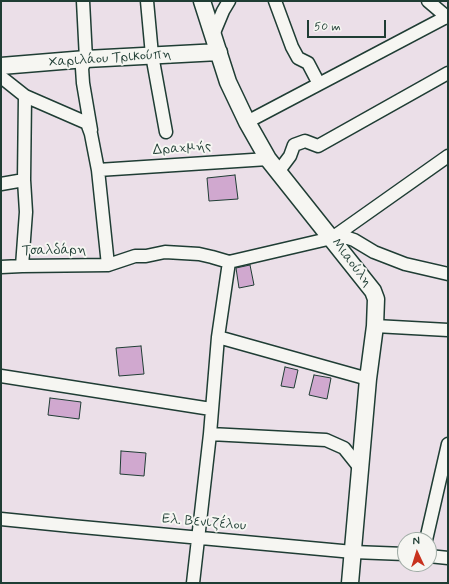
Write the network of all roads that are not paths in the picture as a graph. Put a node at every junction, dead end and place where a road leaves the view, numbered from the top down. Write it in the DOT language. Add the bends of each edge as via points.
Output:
graph roads {
  1 [pos="83,1"];
  2 [pos="147,1"];
  3 [pos="202,1"];
  4 [pos="229,1"];
  5 [pos="275,1"];
  6 [pos="428,1"];
  7 [pos="447,17"];
  8 [pos="213,35"];
  9 [pos="219,52"];
  10 [pos="152,55"];
  11 [pos="86,59"];
  12 [pos="1,66"];
  13 [pos="448,72"];
  14 [pos="1,77"];
  15 [pos="319,84"];
  16 [pos="25,96"];
  17 [pos="248,122"];
  18 [pos="166,132"];
  19 [pos="91,134"];
  20 [pos="448,156"];
  21 [pos="268,159"];
  22 [pos="98,170"];
  23 [pos="278,172"];
  24 [pos="24,180"];
  25 [pos="1,184"];
  26 [pos="332,238"];
  27 [pos="229,262"];
  28 [pos="108,265"];
  29 [pos="22,266"];
  30 [pos="1,267"];
  31 [pos="448,274"];
  32 [pos="375,326"];
  33 [pos="448,330"];
  34 [pos="218,337"];
  35 [pos="1,376"];
  36 [pos="368,379"];
  37 [pos="211,409"];
  38 [pos="210,434"];
  39 [pos="448,444"];
  40 [pos="360,468"];
  41 [pos="1,518"];
  42 [pos="428,532"];
  43 [pos="197,537"];
  44 [pos="353,552"];
  45 [pos="397,554"];
  46 [pos="437,557"];
  47 [pos="448,558"];
  48 [pos="193,583"];
  49 [pos="350,583"];
  1 -- 11 [label="street"];
  2 -- 10 [label="street"];
  3 -- 8 [label="street, Μιαούλη"];
  4 -- 8 [label="street"];
  5 -- 15 [label="street" via="292,47 298,58 308,63"];
  6 -- 7 [label="street"];
  7 -- 15 [label="street"];
  8 -- 9 [label="street, Μιαούλη"];
  9 -- 10 [label="street, Χαριλάου Τρικούπη"];
  9 -- 17 [label="street, Μιαούλη" via="228,82"];
  10 -- 11 [label="street, Χαριλάου Τρικούπη"];
  10 -- 18 [label="street"];
  11 -- 12 [label="street, Χαριλάου Τρικούπη"];
  11 -- 19 [label="street" via="82,68"];
  13 -- 23 [label="street" via="318,146 305,140 294,145 290,156"];
  14 -- 16 [label="street"];
  15 -- 17 [label="street"];
  16 -- 19 [label="street" via="87,123"];
  16 -- 24 [label="street"];
  17 -- 21 [label="street, Μιαούλη"];
  19 -- 22 [label="street"];
  20 -- 26 [label="street"];
  21 -- 22 [label="street, Δραχμής"];
  21 -- 23 [label="street, Μιαούλη"];
  22 -- 28 [label="street"];
  23 -- 26 [label="street, Μιαούλη"];
  24 -- 25 [label="street"];
  24 -- 29 [label="street" via="26,212"];
  26 -- 27 [label="street"];
  26 -- 31 [label="street" via="348,238 404,264"];
  26 -- 32 [label="street, Μιαούλη" via="373,291 376,304"];
  27 -- 28 [label="street, Τσαλδάρη" via="199,254 165,252 135,256"];
  27 -- 34 [label="street"];
  28 -- 29 [label="street, Τσαλδάρη"];
  29 -- 30 [label="street, Τσαλδάρη"];
  32 -- 33 [label="street"];
  32 -- 36 [label="street, Μιαούλη"];
  34 -- 36 [label="street"];
  34 -- 37 [label="street"];
  35 -- 37 [label="street"];
  36 -- 40 [label="street, Μιαούλη"];
  37 -- 38 [label="street"];
  38 -- 40 [label="street" via="326,440 344,448"];
  38 -- 43 [label="street"];
  39 -- 42 [label="street"];
  40 -- 44 [label="street, Μιαούλη"];
  41 -- 43 [label="street, Ελ. Βενιζέλου"];
  43 -- 44 [label="street, Ελ. Βενιζέλου"];
  43 -- 48 [label="street"];
  44 -- 45 [label="street, Ελ. Βενιζέλου"];
  44 -- 49 [label="street, Μιαούλη"];
  46 -- 47 [label="street"];
}
